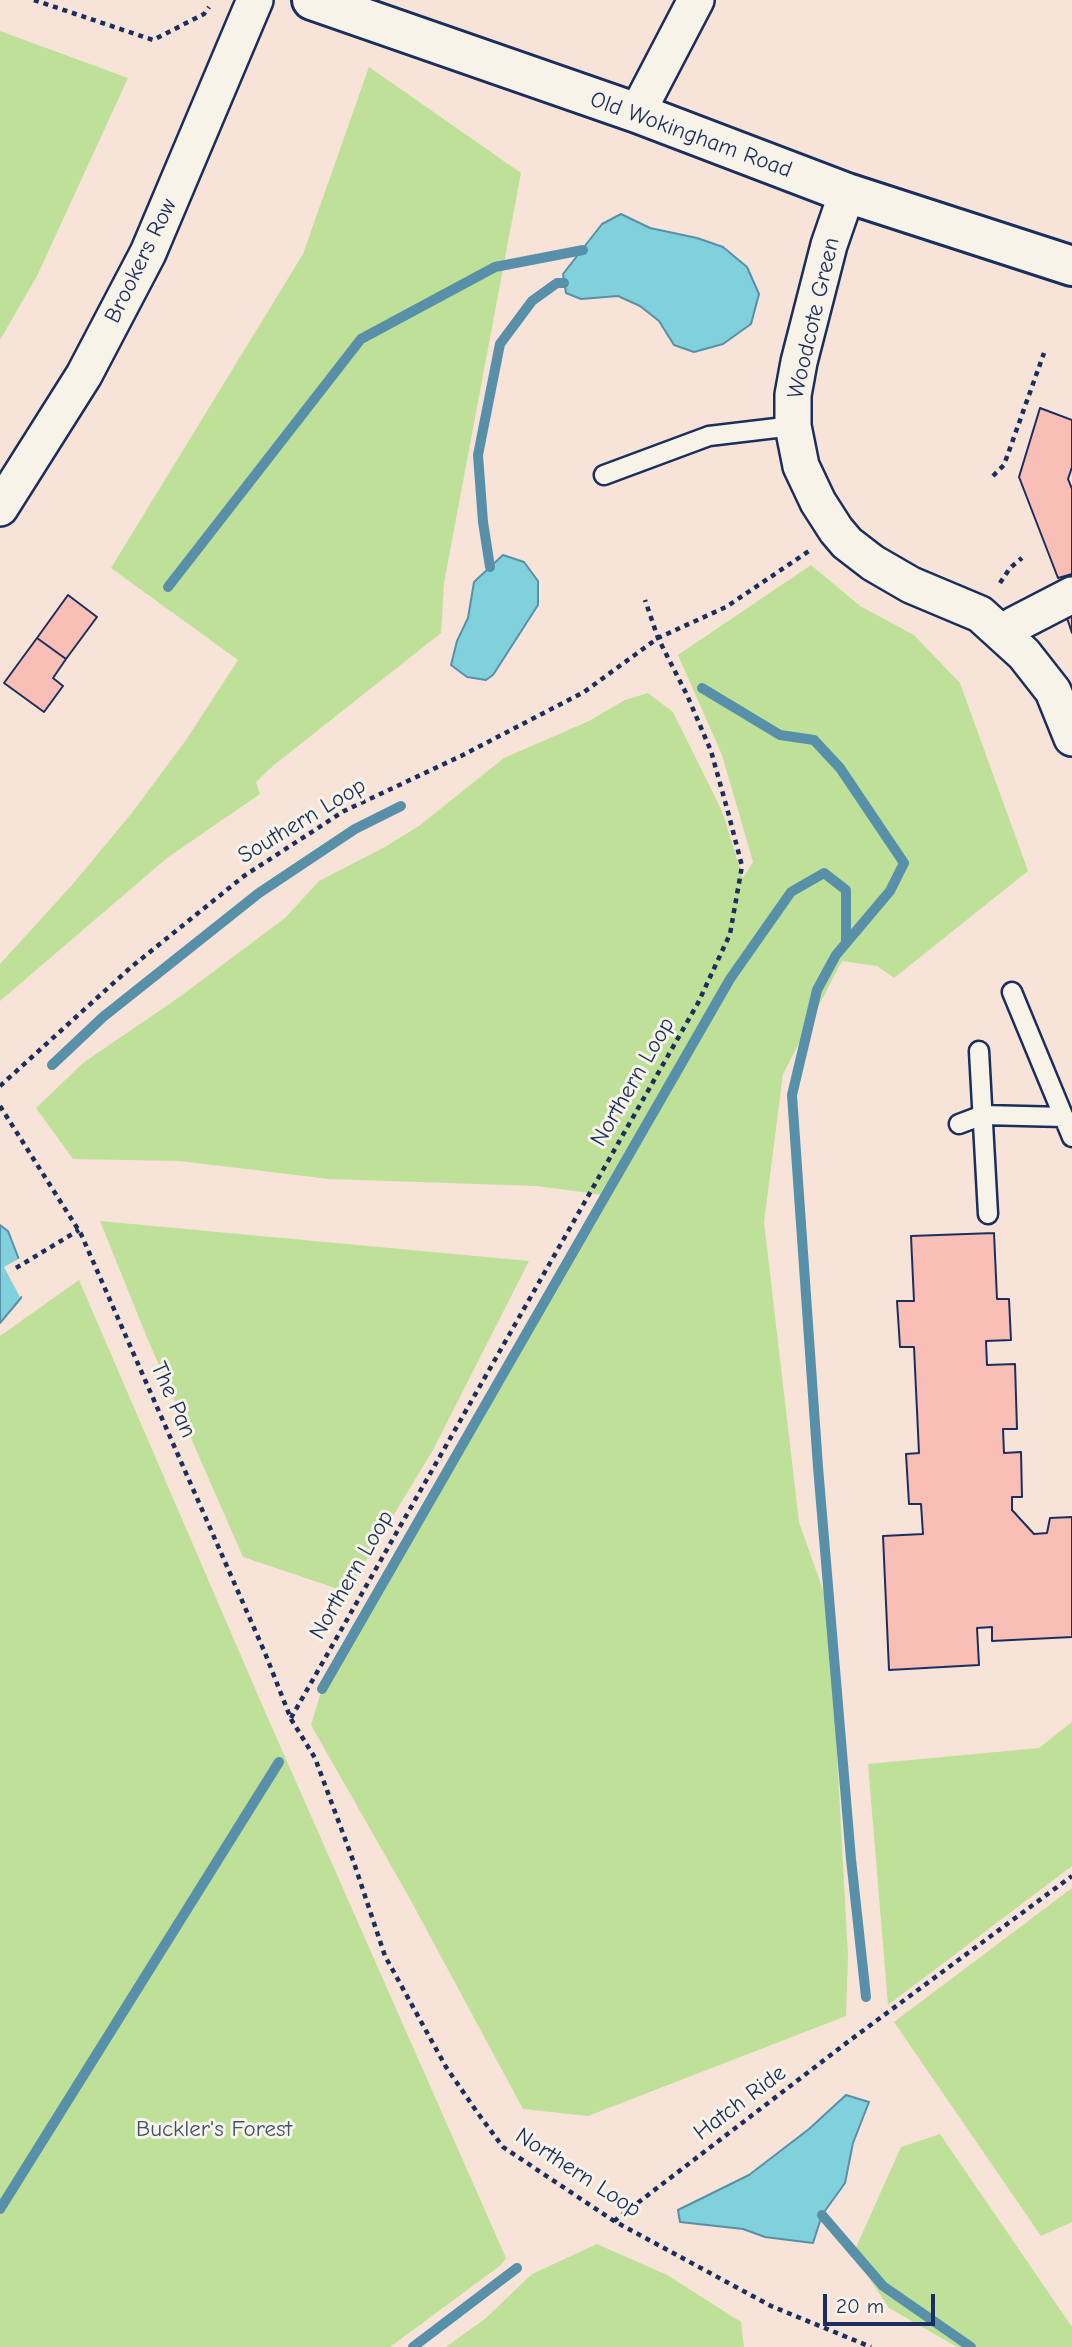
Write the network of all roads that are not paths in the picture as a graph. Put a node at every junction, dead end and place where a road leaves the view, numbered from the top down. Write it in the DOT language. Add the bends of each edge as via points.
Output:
graph roads {
  1 [pos="255,0"];
  2 [pos="312,0"];
  3 [pos="696,0"];
  4 [pos="637,113"];
  5 [pos="847,193"];
  6 [pos="1071,261"];
  7 [pos="793,426"];
  8 [pos="604,475"];
  9 [pos="0,508"];
  10 [pos="1072,595"];
  11 [pos="1004,634"];
  12 [pos="1072,738"];
  13 [pos="1013,992"];
  14 [pos="979,1051"];
  15 [pos="983,1115"];
  16 [pos="1064,1118"];
  17 [pos="959,1124"];
  18 [pos="1072,1137"];
  19 [pos="988,1214"];
  1 -- 9 [label="street, Brookers Row" via="148,253 85,375"];
  2 -- 4 [label="street, Old Wokingham Road"];
  3 -- 4 [label="street"];
  4 -- 5 [label="street, Old Wokingham Road"];
  5 -- 6 [label="street, Old Wokingham Road"];
  5 -- 7 [label="street, Woodcote Green" via="799,362"];
  7 -- 8 [label="lane" via="709,436"];
  7 -- 11 [label="street, Woodcote Green" via="801,466 818,502 847,543 911,585 980,614"];
  10 -- 11 [label="street"];
  11 -- 12 [label="street, Woodcote Green" via="1053,691"];
  13 -- 16 [label="lane"];
  14 -- 15 [label="lane"];
  15 -- 16 [label="lane"];
  15 -- 17 [label="lane"];
  15 -- 19 [label="lane"];
  16 -- 18 [label="lane"];
}
